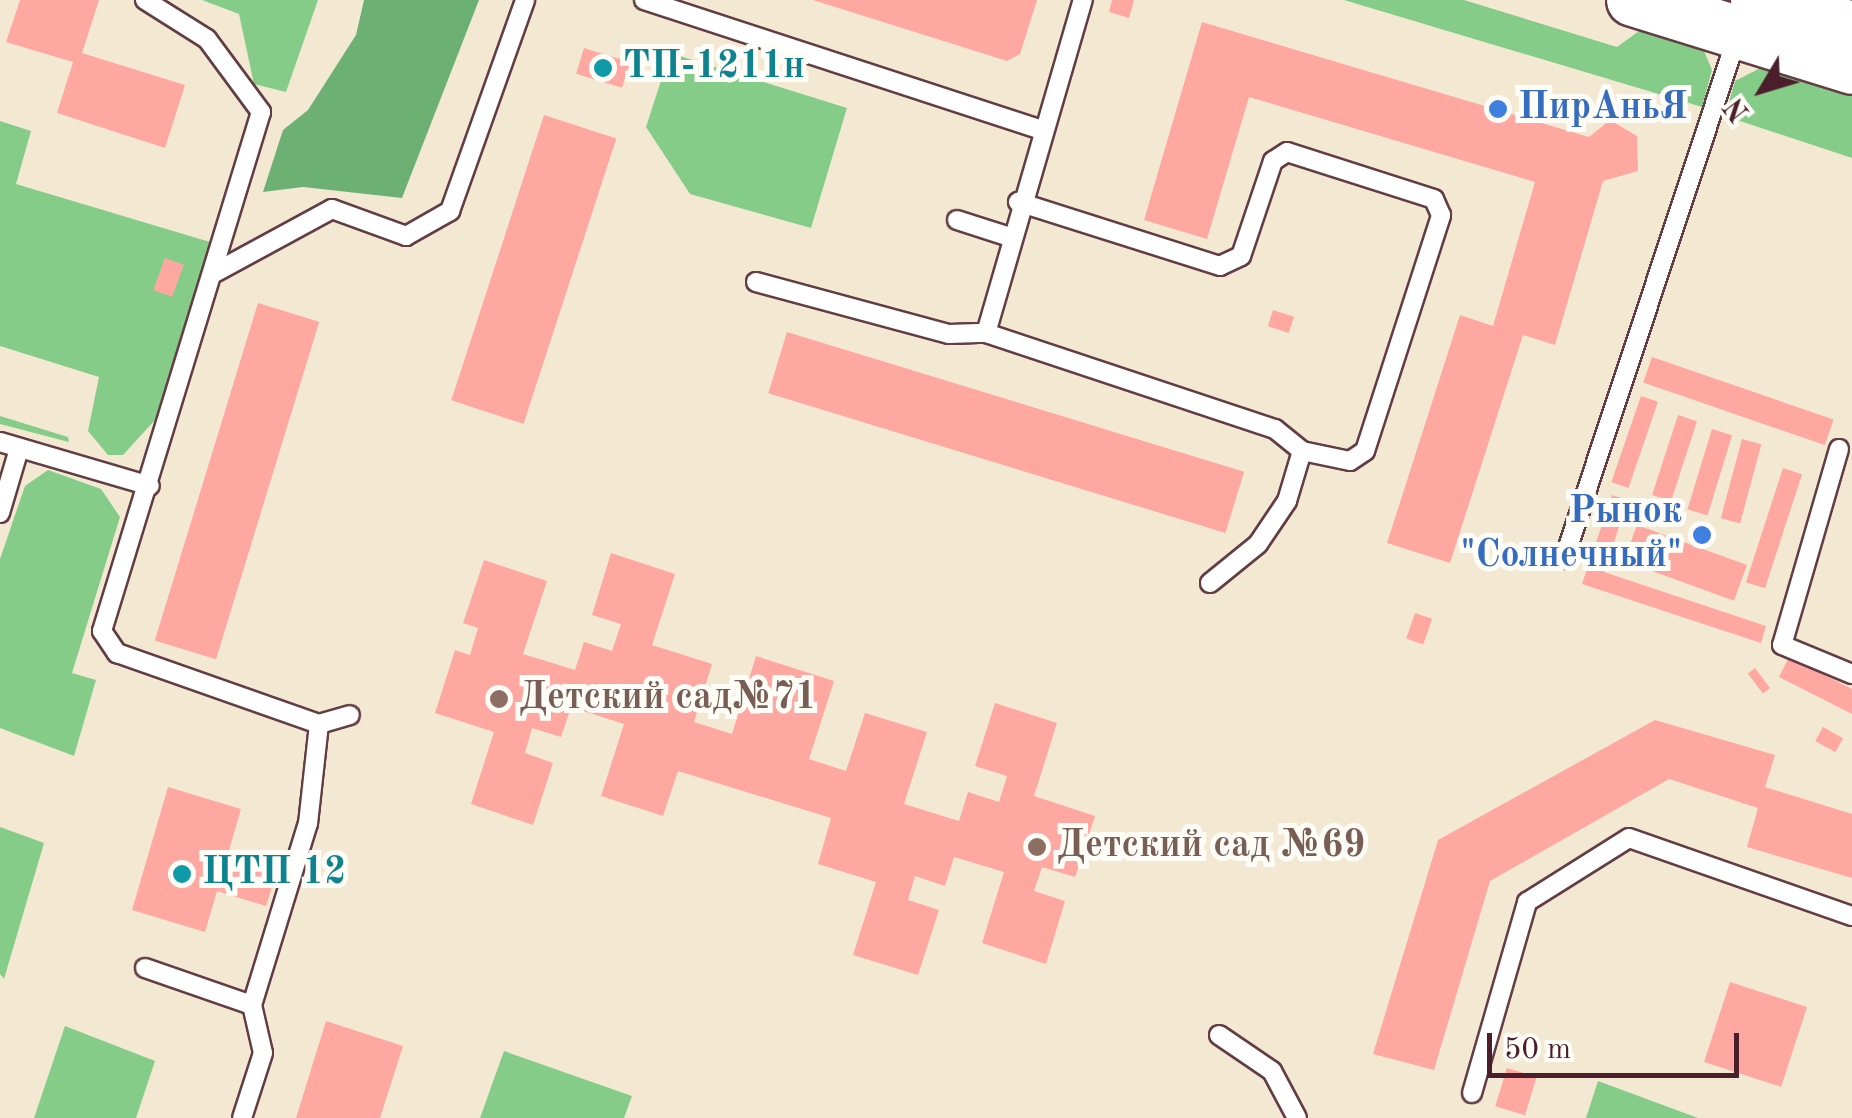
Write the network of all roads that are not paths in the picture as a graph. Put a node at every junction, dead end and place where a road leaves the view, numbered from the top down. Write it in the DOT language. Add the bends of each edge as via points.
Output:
graph roads {
  1 [pos="145,0"];
  2 [pos="525,0"];
  3 [pos="644,0"];
  4 [pos="1083,0"];
  5 [pos="1633,0"];
  6 [pos="1748,16"];
  7 [pos="1852,28"];
  8 [pos="1852,68"];
  9 [pos="1041,130"];
  10 [pos="1018,202"];
  11 [pos="957,220"];
  12 [pos="1010,236"];
  13 [pos="216,272"];
  14 [pos="756,282"];
  15 [pos="986,333"];
  16 [pos="0,442"];
  17 [pos="1839,448"];
  18 [pos="20,449"];
  19 [pos="1302,450"];
  20 [pos="150,486"];
  21 [pos="0,514"];
  22 [pos="1564,559"];
  23 [pos="1210,582"];
  24 [pos="1852,674"];
  25 [pos="350,715"];
  26 [pos="319,724"];
  27 [pos="1852,916"];
  28 [pos="146,968"];
  29 [pos="252,1006"];
  30 [pos="1219,1035"];
  31 [pos="1472,1093"];
  32 [pos="242,1118"];
  33 [pos="1297,1118"];
  1 -- 13 [label="lane" via="207,39 261,112"];
  2 -- 13 [label="lane" via="450,211 406,236 332,209"];
  3 -- 9 [label="lane"];
  4 -- 9 [label="lane"];
  5 -- 6 [label="main road"];
  6 -- 7 [label="main road"];
  6 -- 8 [label="main road"];
  6 -- 22 [label="lane"];
  9 -- 10 [label="lane"];
  10 -- 12 [label="lane"];
  10 -- 19 [label="lane" via="1220,266 1241,256 1273,161 1287,152 1434,199 1442,215 1365,451 1350,461"];
  11 -- 12 [label="lane"];
  12 -- 15 [label="lane"];
  13 -- 20 [label="lane"];
  14 -- 15 [label="lane" via="948,334"];
  15 -- 19 [label="lane" via="1274,429"];
  16 -- 18 [label="lane"];
  17 -- 24 [label="lane" via="1782,646"];
  18 -- 20 [label="lane"];
  18 -- 21 [label="lane"];
  19 -- 23 [label="lane" via="1287,501 1258,544"];
  20 -- 26 [label="lane" via="102,630 116,654"];
  25 -- 26 [label="lane"];
  26 -- 29 [label="lane" via="308,823"];
  27 -- 31 [label="lane" via="1629,838 1527,902"];
  28 -- 29 [label="lane"];
  29 -- 32 [label="lane" via="263,1053"];
  30 -- 33 [label="lane" via="1272,1071"];
}
